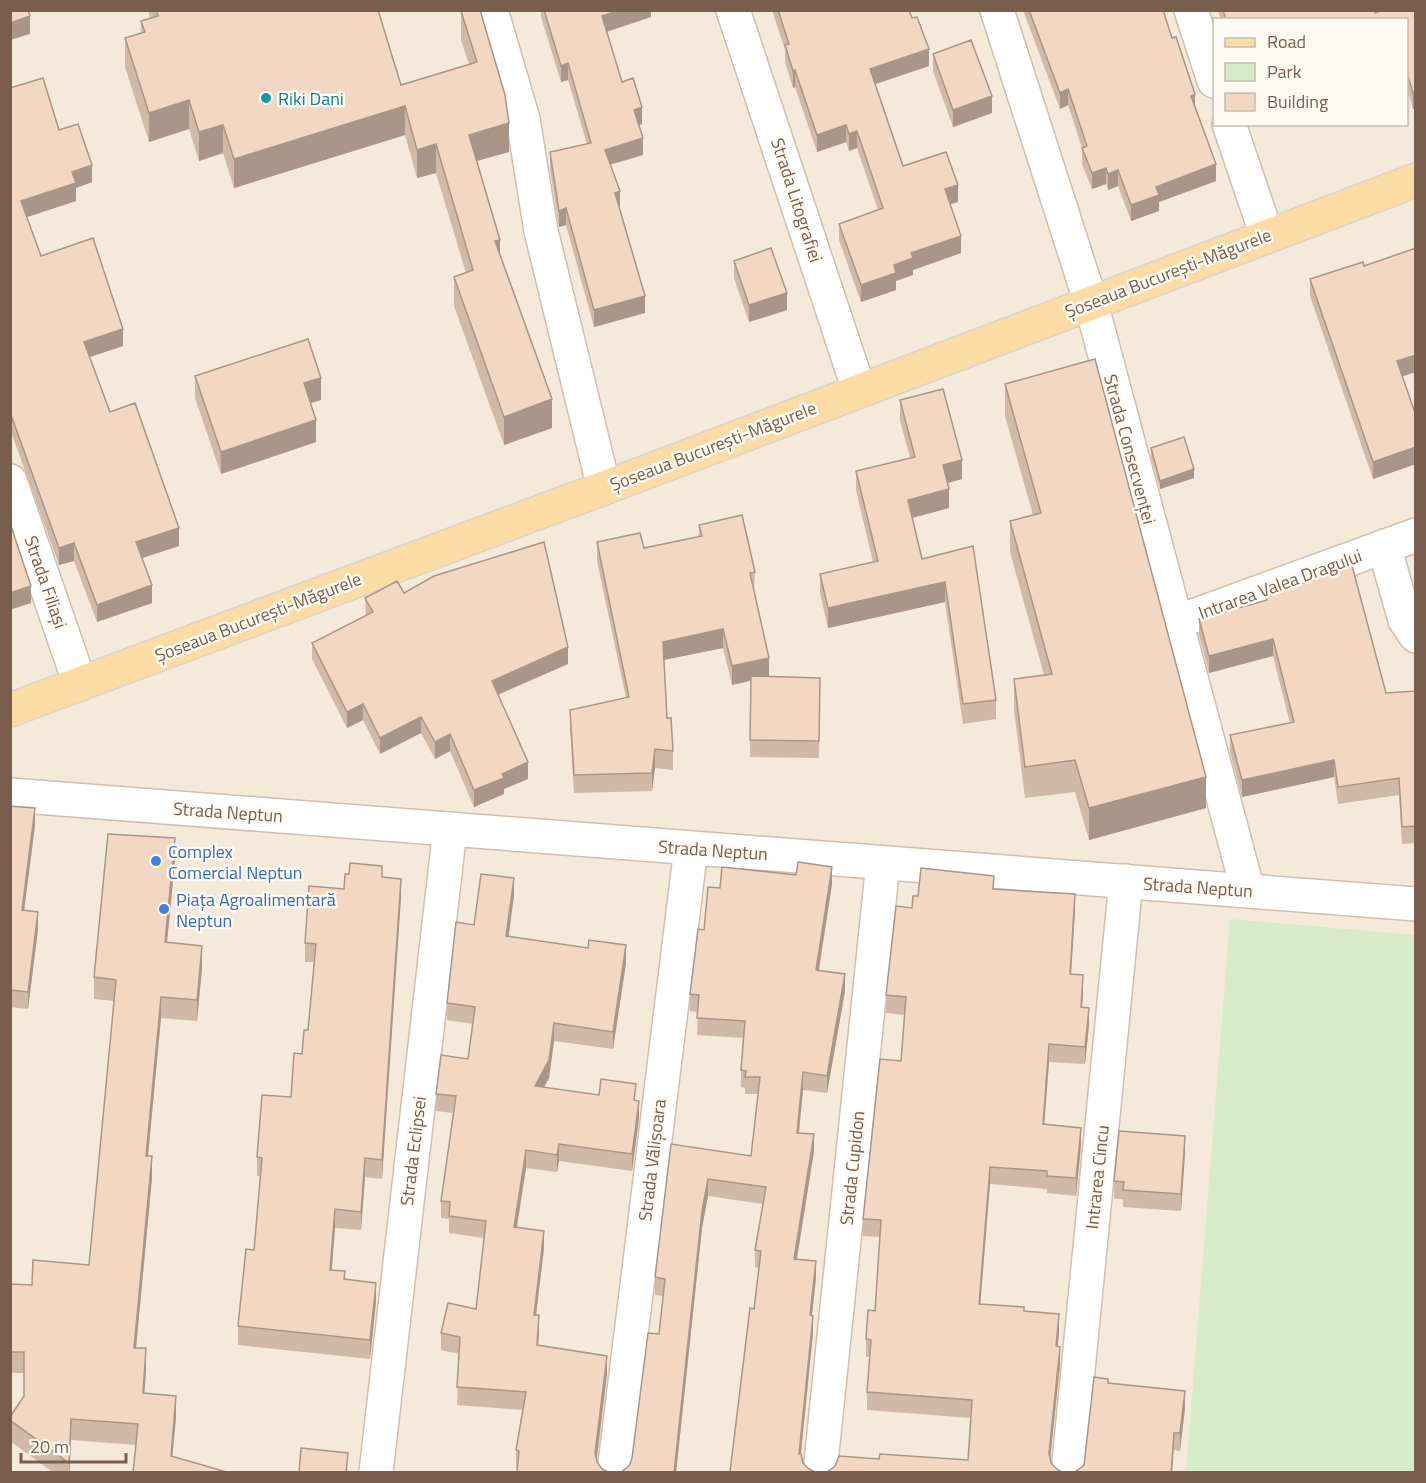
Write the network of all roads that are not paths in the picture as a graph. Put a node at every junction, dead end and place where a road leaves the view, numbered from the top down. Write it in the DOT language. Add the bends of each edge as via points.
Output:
graph roads {
  1 [pos="491,10"];
  2 [pos="733,10"];
  3 [pos="997,10"];
  4 [pos="1191,10"];
  5 [pos="1213,75"];
  6 [pos="1230,126"];
  7 [pos="1416,180"];
  8 [pos="1267,236"];
  9 [pos="1091,303"];
  10 [pos="860,390"];
  11 [pos="10,481"];
  12 [pos="604,488"];
  13 [pos="1416,535"];
  14 [pos="1384,546"];
  15 [pos="1177,622"];
  16 [pos="1416,636"];
  17 [pos="80,684"];
  18 [pos="10,710"];
  19 [pos="10,795"];
  20 [pos="450,829"];
  21 [pos="691,848"];
  22 [pos="883,863"];
  23 [pos="1125,881"];
  24 [pos="1248,891"];
  25 [pos="1416,904"];
  26 [pos="376,1473"];
  27 [pos="614,1473"];
  28 [pos="820,1473"];
  29 [pos="1068,1473"];
  1 -- 12 [label="street" via="523,119 541,231"];
  2 -- 10 [label="street, Strada Litografiei"];
  3 -- 9 [label="street, Strada Consecvenței"];
  4 -- 5 [label="street"];
  6 -- 8 [label="street"];
  7 -- 8 [label="main road, Șoseaua București-Măgurele"];
  8 -- 9 [label="main road, Șoseaua București-Măgurele"];
  9 -- 10 [label="main road, Șoseaua București-Măgurele"];
  9 -- 15 [label="street, Strada Consecvenței"];
  10 -- 12 [label="main road, Șoseaua București-Măgurele"];
  11 -- 17 [label="street, Strada Filiași"];
  12 -- 17 [label="main road, Șoseaua București-Măgurele"];
  13 -- 14 [label="street, Intrarea Valea Dragului"];
  14 -- 15 [label="street, Intrarea Valea Dragului"];
  14 -- 16 [label="street, Intrarea Valea Dragului" via="1405,620"];
  15 -- 24 [label="street, Strada Consecvenței"];
  17 -- 18 [label="main road, Șoseaua București-Măgurele"];
  19 -- 20 [label="street, Strada Neptun"];
  20 -- 21 [label="street, Strada Neptun"];
  20 -- 26 [label="street, Strada Eclipsei"];
  21 -- 22 [label="street, Strada Neptun"];
  21 -- 27 [label="street, Strada Vălișoara"];
  22 -- 23 [label="street, Strada Neptun"];
  22 -- 28 [label="street, Strada Cupidon"];
  23 -- 24 [label="street, Strada Neptun"];
  23 -- 29 [label="street, Intrarea Cincu"];
  24 -- 25 [label="street, Strada Neptun"];
}
